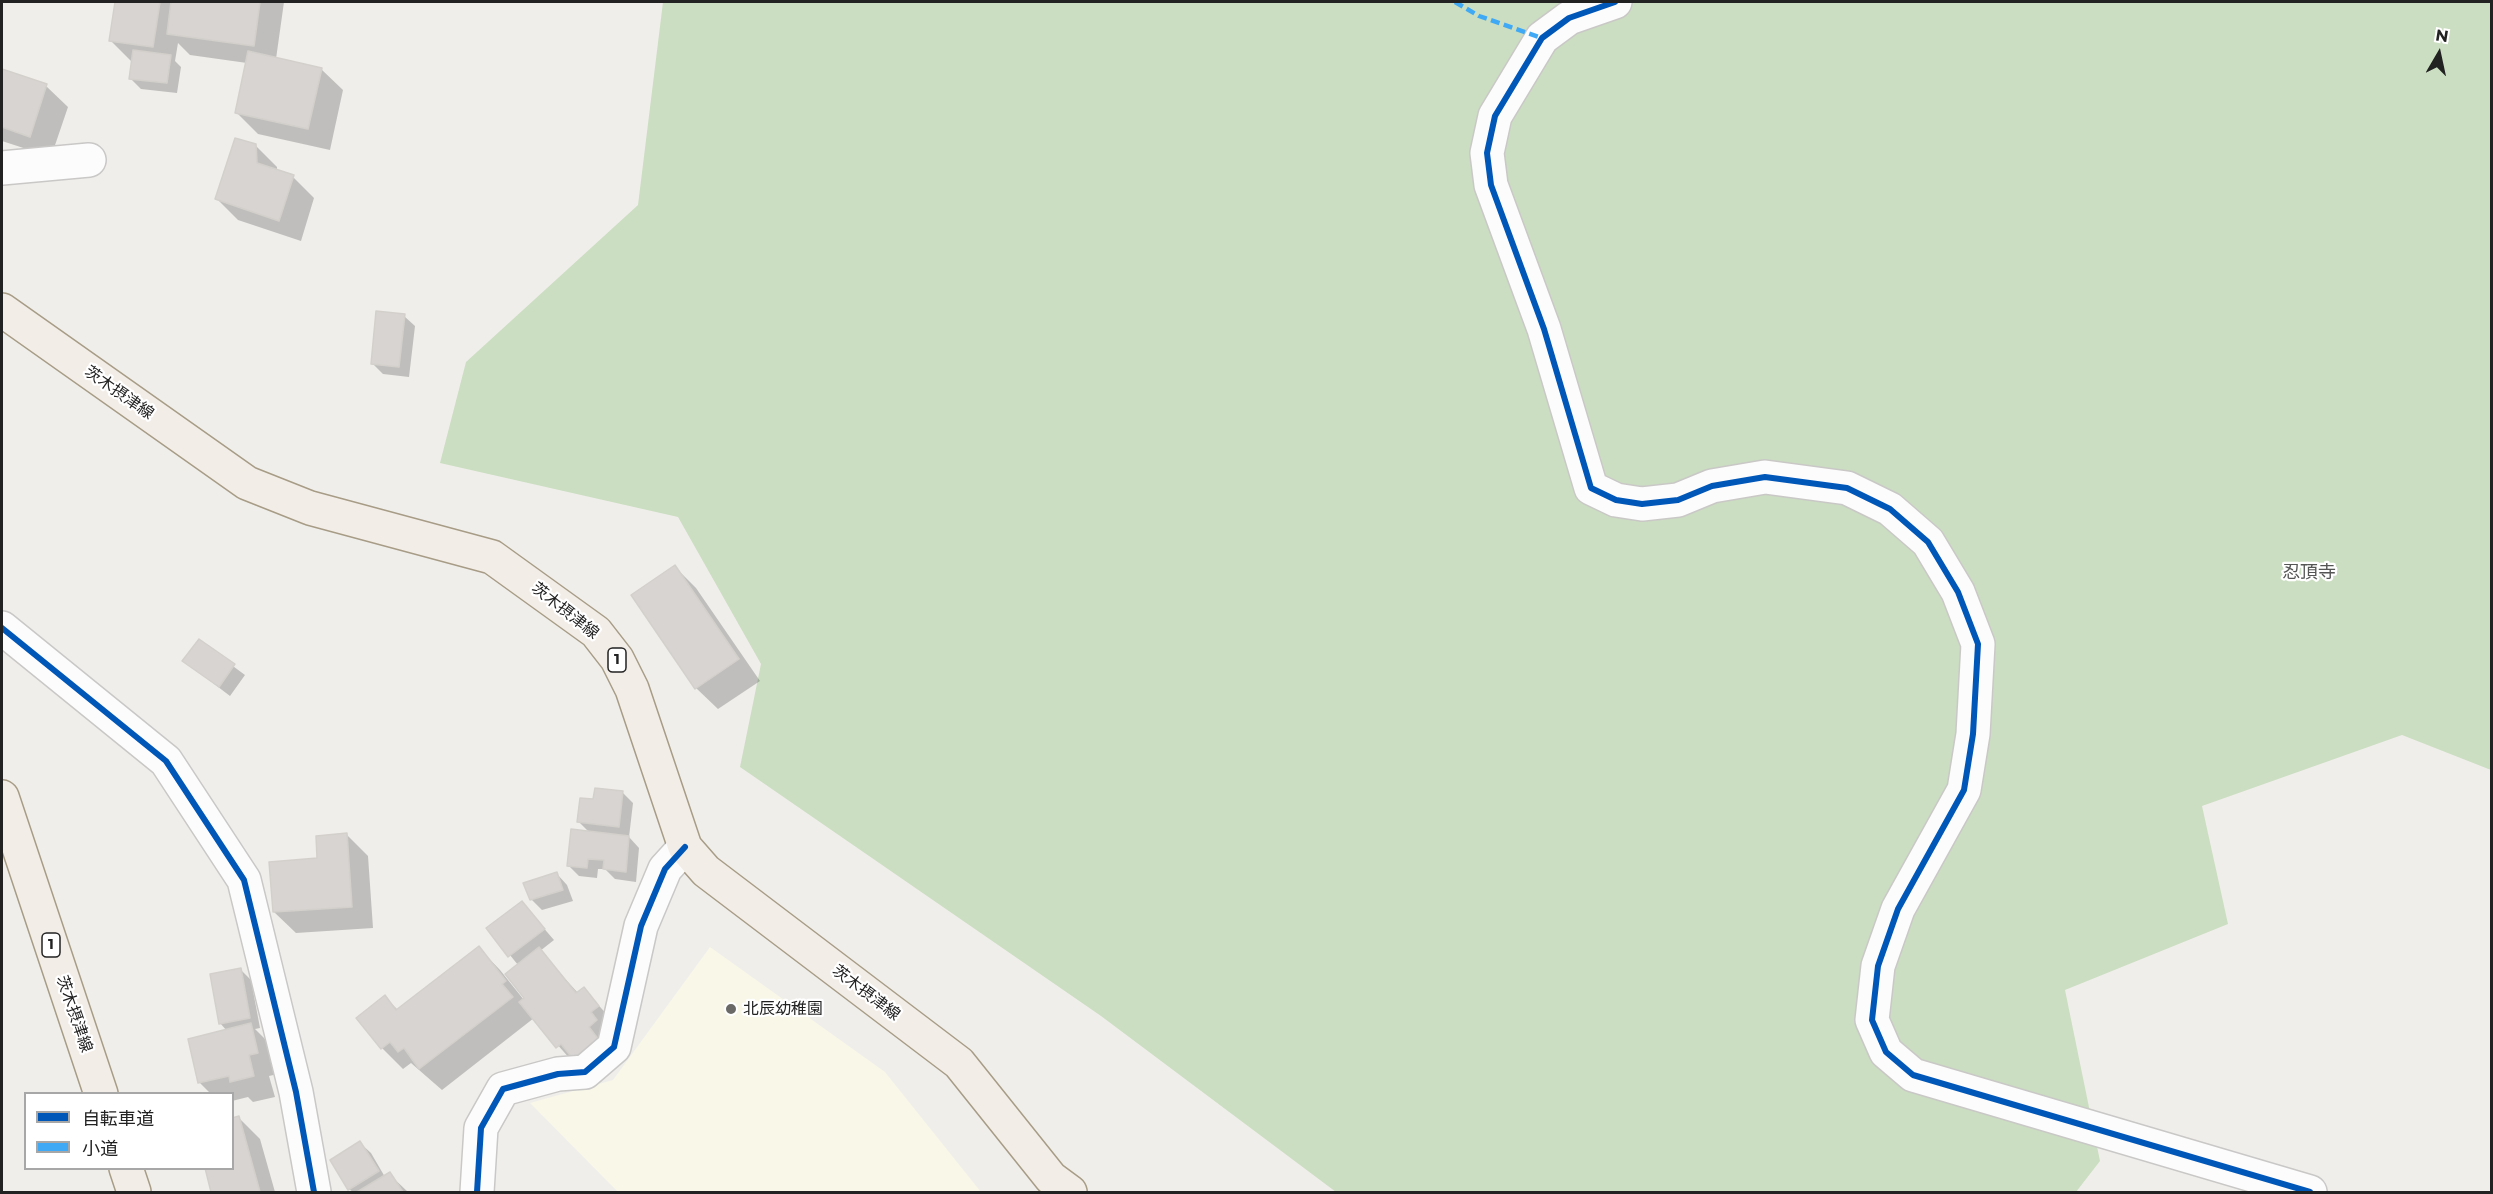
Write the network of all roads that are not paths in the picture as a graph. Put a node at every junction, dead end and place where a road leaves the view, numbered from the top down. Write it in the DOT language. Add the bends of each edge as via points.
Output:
graph roads {
  1 [pos="1615,2"];
  2 [pos="89,160"];
  3 [pos="2,168"];
  4 [pos="2,310"];
  5 [pos="2,628"];
  6 [pos="2,797"];
  7 [pos="684,847"];
  8 [pos="100,1092"];
  9 [pos="127,1170"];
  10 [pos="134,1192"];
  11 [pos="314,1192"];
  12 [pos="477,1192"];
  13 [pos="1070,1192"];
  14 [pos="2310,1192"];
  1 -- 14 [label="street" via="1569,18 1542,38 1495,116 1487,153 1491,185 1544,329 1591,488 1616,500 1642,504 1678,500 1712,486 1765,477 1847,488 1890,508 1928,542 1958,592 1978,644 1973,734 1965,790 1898,909 1878,966 1872,1020 1886,1052 1913,1075"];
  2 -- 3 [label="street"];
  4 -- 7 [label="main road, 茨木摂津線 / 1" via="247,483 310,508 492,557 596,632 617,659 632,689"];
  5 -- 11 [label="street" via="166,761 244,880 296,1092"];
  6 -- 8 [label="main road, 茨木摂津線 / 1"];
  7 -- 12 [label="street" via="665,869 641,926 614,1047 585,1072 558,1074 503,1089 481,1128"];
  7 -- 13 [label="main road, 茨木摂津線 / 1" via="706,872 959,1063 1051,1178"];
  9 -- 10 [label="main road"];
}
